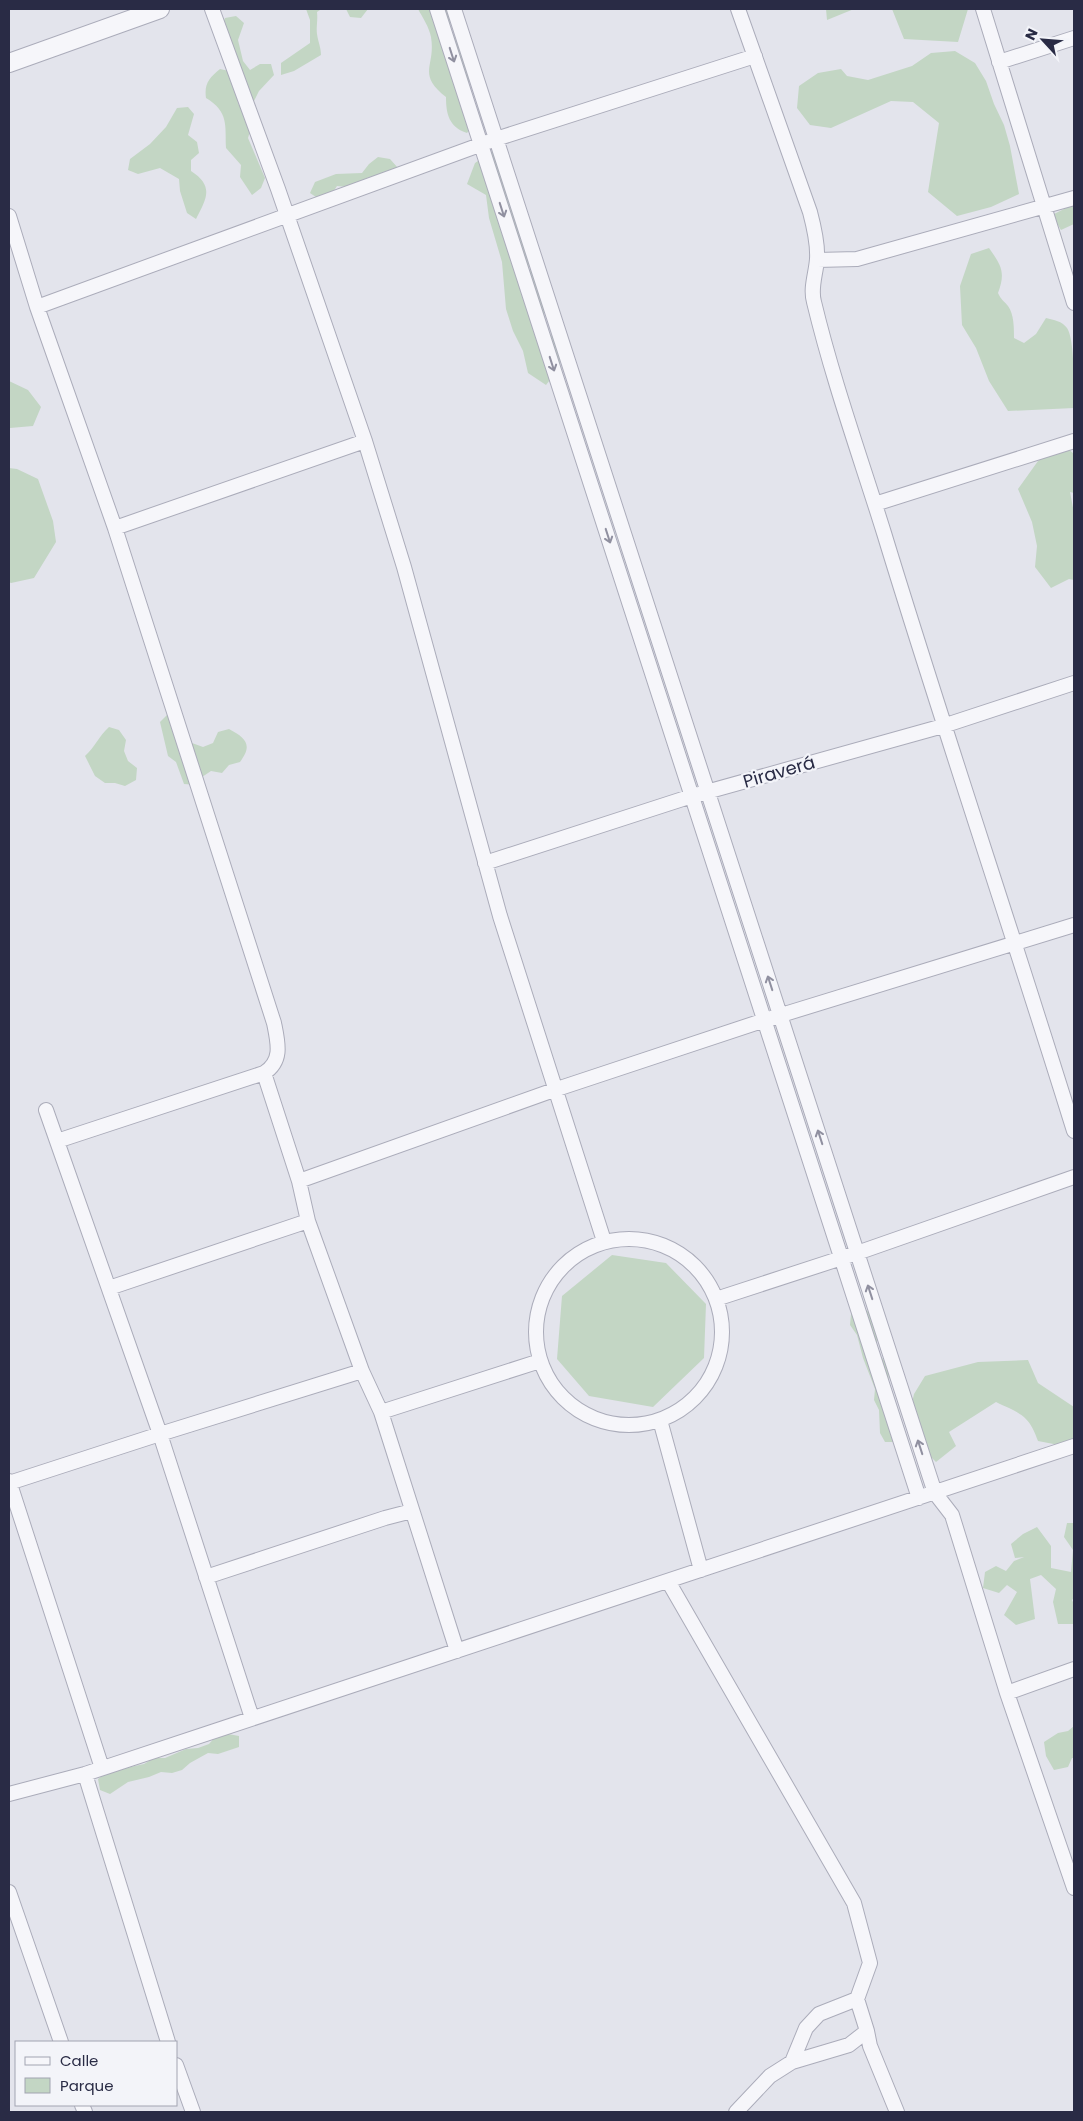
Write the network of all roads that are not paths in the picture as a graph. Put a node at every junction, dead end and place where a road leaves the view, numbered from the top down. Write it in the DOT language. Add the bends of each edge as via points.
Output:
graph roads {
  1 [pos="160,9"];
  2 [pos="212,9"];
  3 [pos="437,9"];
  4 [pos="454,9"];
  5 [pos="738,9"];
  6 [pos="983,9"];
  7 [pos="1074,38"];
  8 [pos="755,56"];
  9 [pos="999,62"];
  10 [pos="9,63"];
  11 [pos="496,139"];
  12 [pos="482,146"];
  13 [pos="1074,198"];
  14 [pos="1045,207"];
  15 [pos="286,214"];
  16 [pos="9,216"];
  17 [pos="817,260"];
  18 [pos="1074,303"];
  19 [pos="37,307"];
  20 [pos="365,441"];
  21 [pos="1074,441"];
  22 [pos="614,504"];
  23 [pos="875,504"];
  24 [pos="599,508"];
  25 [pos="115,528"];
  26 [pos="1074,683"];
  27 [pos="943,726"];
  28 [pos="708,792"];
  29 [pos="692,796"];
  30 [pos="485,863"];
  31 [pos="1074,925"];
  32 [pos="1016,943"];
  33 [pos="780,1016"];
  34 [pos="765,1020"];
  35 [pos="264,1073"];
  36 [pos="554,1090"];
  37 [pos="46,1110"];
  38 [pos="1074,1131"];
  39 [pos="57,1141"];
  40 [pos="1074,1177"];
  41 [pos="299,1181"];
  42 [pos="308,1221"];
  43 [pos="604,1241"];
  44 [pos="857,1253"];
  45 [pos="842,1258"];
  46 [pos="109,1288"];
  47 [pos="716,1298"];
  48 [pos="540,1361"];
  49 [pos="362,1372"];
  50 [pos="381,1412"];
  51 [pos="660,1420"];
  52 [pos="160,1434"];
  53 [pos="1074,1446"];
  54 [pos="9,1482"];
  55 [pos="935,1493"];
  56 [pos="919,1498"];
  57 [pos="412,1511"];
  58 [pos="701,1570"];
  59 [pos="206,1576"];
  60 [pos="668,1581"];
  61 [pos="457,1651"];
  62 [pos="1074,1669"];
  63 [pos="1007,1692"];
  64 [pos="252,1718"];
  65 [pos="102,1768"];
  66 [pos="85,1774"];
  67 [pos="9,1794"];
  68 [pos="1074,1884"];
  69 [pos="9,1892"];
  70 [pos="857,1999"];
  71 [pos="867,2031"];
  72 [pos="61,2041"];
  73 [pos="168,2041"];
  74 [pos="792,2062"];
  75 [pos="178,2071"];
  76 [pos="193,2112"];
  77 [pos="736,2112"];
  78 [pos="897,2112"];
  1 -- 10 [label="street"];
  2 -- 15 [label="street"];
  3 -- 12 [label="street, one-way"];
  4 -- 11 [label="street"];
  5 -- 8 [label="street"];
  6 -- 9 [label="street"];
  7 -- 9 [label="street"];
  8 -- 11 [label="street"];
  8 -- 17 [label="street" via="810,212"];
  9 -- 14 [label="street"];
  11 -- 12 [label="street"];
  11 -- 22 [label="street"];
  12 -- 15 [label="street"];
  12 -- 24 [label="street, one-way"];
  13 -- 14 [label="street"];
  14 -- 17 [label="street" via="857,259"];
  14 -- 18 [label="street"];
  15 -- 19 [label="street"];
  15 -- 20 [label="street"];
  16 -- 19 [label="street"];
  17 -- 23 [label="street" via="813,298 832,372"];
  19 -- 25 [label="street"];
  20 -- 25 [label="street"];
  20 -- 30 [label="street" via="406,576"];
  21 -- 23 [label="street"];
  22 -- 24 [label="street"];
  22 -- 28 [label="street"];
  23 -- 27 [label="street"];
  24 -- 29 [label="street, one-way"];
  25 -- 35 [label="street" via="274,1023 277,1058 272,1068"];
  26 -- 27 [label="street, Piraverá"];
  27 -- 28 [label="street, Piraverá"];
  27 -- 32 [label="street"];
  28 -- 29 [label="street, Piraverá"];
  33 -- 28 [label="street, one-way"];
  29 -- 30 [label="street, Piraverá"];
  29 -- 34 [label="street"];
  30 -- 36 [label="street"];
  31 -- 32 [label="street"];
  32 -- 33 [label="street"];
  32 -- 38 [label="street"];
  33 -- 34 [label="street"];
  44 -- 33 [label="street, one-way"];
  34 -- 36 [label="street"];
  34 -- 45 [label="street"];
  35 -- 39 [label="street"];
  35 -- 41 [label="street"];
  36 -- 41 [label="street"];
  36 -- 43 [label="street"];
  37 -- 39 [label="street"];
  39 -- 46 [label="street"];
  40 -- 44 [label="street"];
  41 -- 42 [label="street"];
  42 -- 46 [label="street"];
  42 -- 49 [label="street"];
  43 -- 47 [label="street" via="632,1238 659,1243 683,1255 703,1274"];
  43 -- 48 [label="street" via="577,1254 555,1275 540,1302 535,1331"];
  44 -- 45 [label="street"];
  55 -- 44 [label="street, one-way"];
  45 -- 47 [label="street"];
  45 -- 56 [label="street"];
  46 -- 52 [label="street"];
  47 -- 51 [label="street" via="722,1328 719,1357 706,1384 686,1406"];
  48 -- 50 [label="street"];
  48 -- 51 [label="street" via="554,1388 575,1409 601,1422 631,1426"];
  49 -- 50 [label="street"];
  49 -- 52 [label="street"];
  50 -- 57 [label="street"];
  51 -- 58 [label="street"];
  52 -- 54 [label="street"];
  52 -- 59 [label="street"];
  53 -- 55 [label="street"];
  54 -- 65 [label="street"];
  55 -- 56 [label="street"];
  55 -- 63 [label="street" via="952,1515"];
  56 -- 58 [label="street"];
  57 -- 59 [label="street"];
  57 -- 61 [label="street"];
  58 -- 60 [label="street"];
  59 -- 64 [label="street"];
  60 -- 61 [label="street"];
  60 -- 70 [label="street" via="854,1903 870,1963"];
  61 -- 64 [label="street"];
  62 -- 63 [label="street"];
  63 -- 68 [label="street"];
  64 -- 65 [label="street"];
  65 -- 66 [label="street"];
  66 -- 67 [label="street"];
  66 -- 73 [label="street"];
  69 -- 72 [label="street"];
  70 -- 71 [label="street"];
  70 -- 74 [label="street" via="819,2014 806,2028"];
  71 -- 74 [label="street" via="849,2045"];
  71 -- 78 [label="street"];
  74 -- 77 [label="street" via="770,2076"];
  75 -- 76 [label="street"];
}
